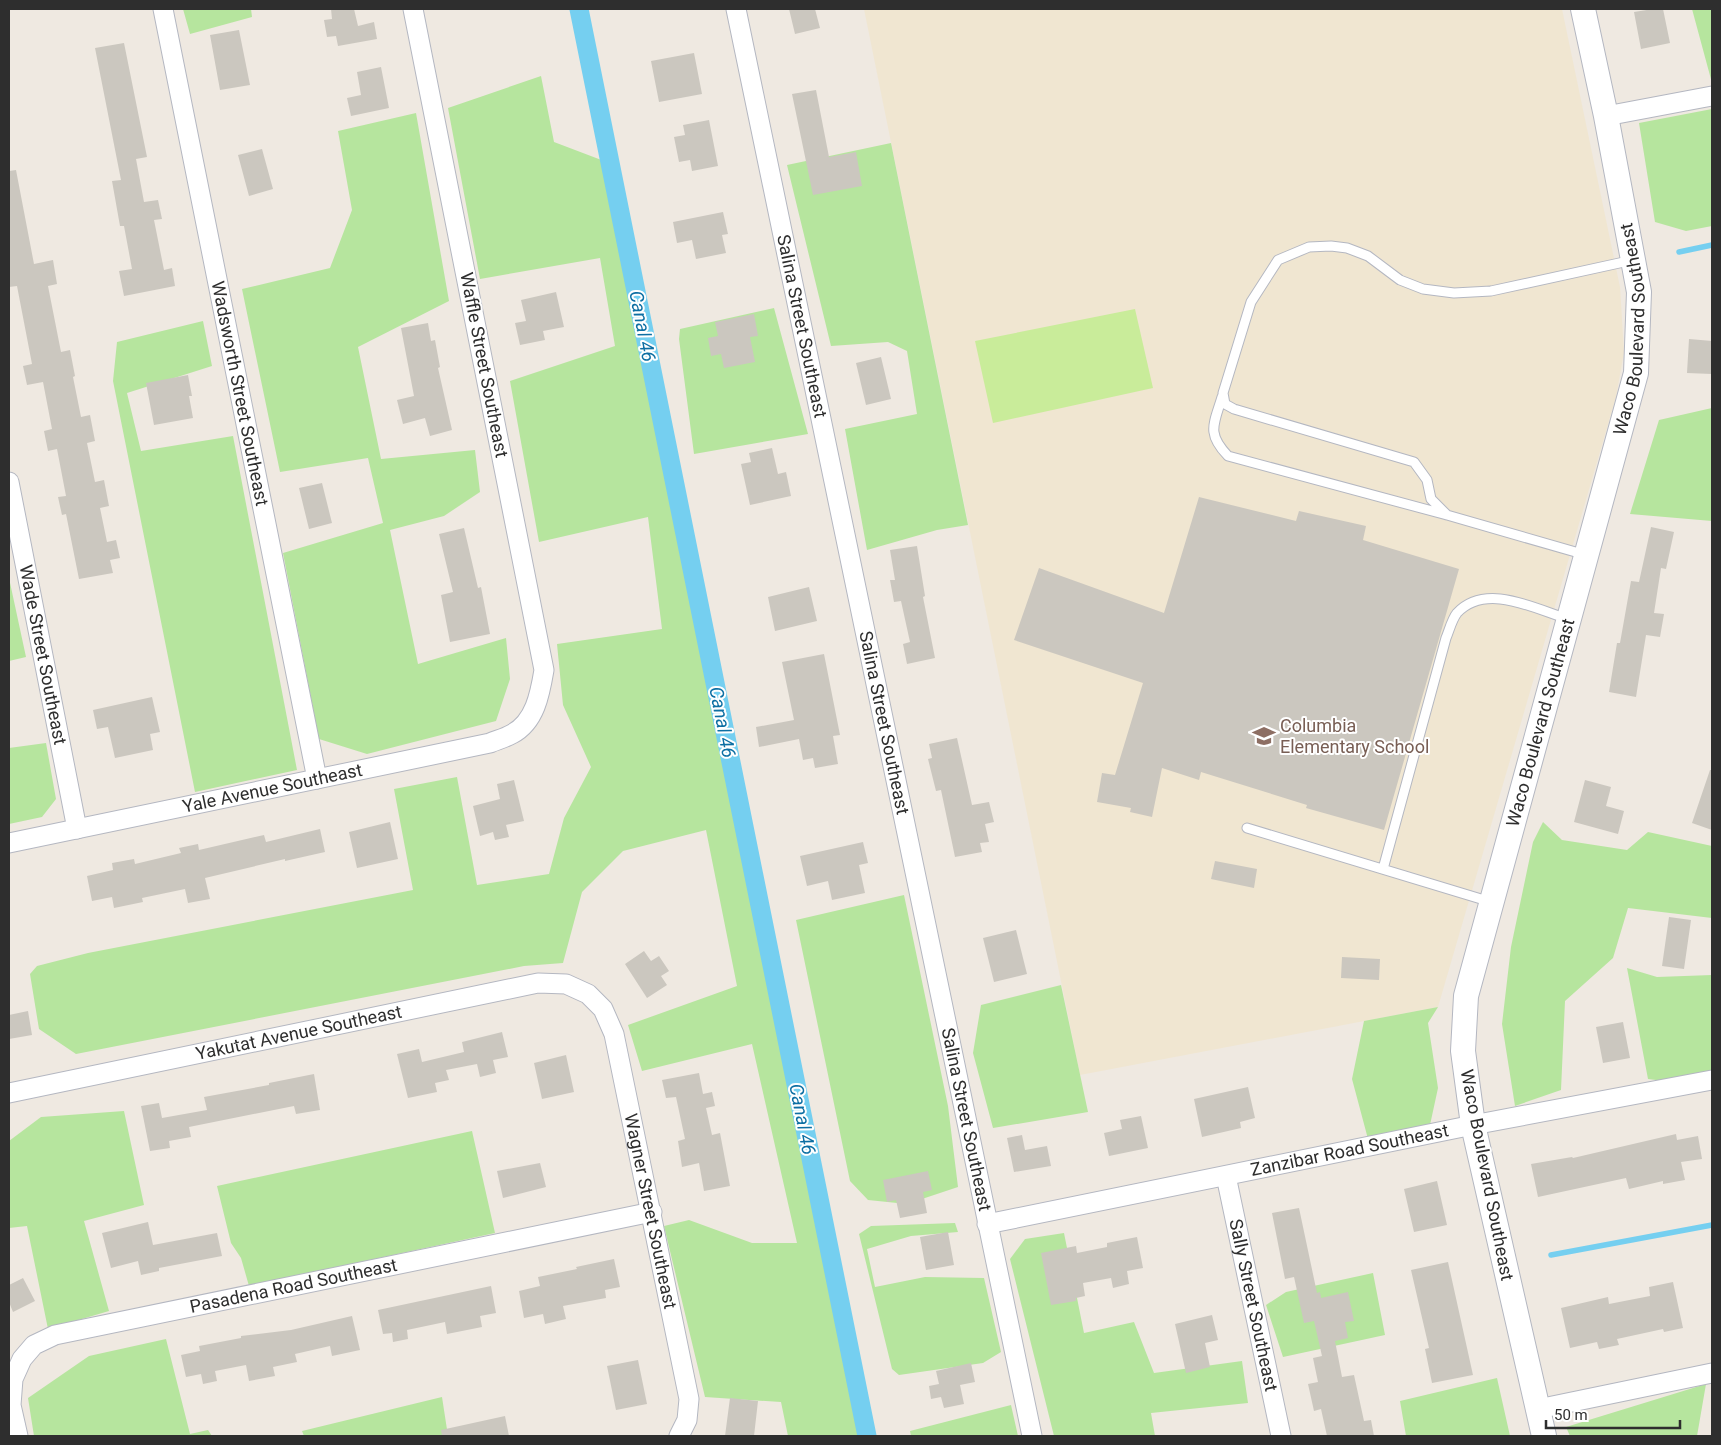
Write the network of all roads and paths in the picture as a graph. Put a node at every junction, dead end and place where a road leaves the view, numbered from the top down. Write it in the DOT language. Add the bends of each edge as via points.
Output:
graph roads {
  1 [pos="164,9"];
  2 [pos="413,9"];
  3 [pos="736,9"];
  4 [pos="1584,9"];
  5 [pos="1712,96"];
  6 [pos="1606,116"];
  7 [pos="1633,260"];
  8 [pos="1223,393"];
  9 [pos="9,482"];
  10 [pos="1447,514"];
  11 [pos="1586,555"];
  12 [pos="1569,619"];
  13 [pos="528,720"];
  14 [pos="317,779"];
  15 [pos="1247,828"];
  16 [pos="77,829"];
  17 [pos="9,843"];
  18 [pos="1383,869"];
  19 [pos="1491,902"];
  20 [pos="588,994"];
  21 [pos="1712,1080"];
  22 [pos="9,1093"];
  23 [pos="1474,1125"];
  24 [pos="1226,1176"];
  25 [pos="652,1212"];
  26 [pos="987,1224"];
  27 [pos="1712,1373"];
  28 [pos="1538,1409"];
  29 [pos="18,1436"];
  30 [pos="679,1436"];
  31 [pos="1032,1436"];
  32 [pos="1281,1436"];
  33 [pos="1544,1436"];
  1 -- 14 [label="street, Wadsworth Street Southeast"];
  2 -- 13 [label="street, Waffle Street Southeast" via="544,670 538,698"];
  3 -- 26 [label="street, Salina Street Southeast"];
  4 -- 6 [label="street, Waco Boulevard Southeast"];
  5 -- 6 [label="street"];
  6 -- 7 [label="street, Waco Boulevard Southeast"];
  7 -- 8 [label="lane" via="1491,291 1454,293 1423,289 1400,280 1368,256 1347,248 1309,248 1278,260 1251,302"];
  7 -- 11 [label="street, Waco Boulevard Southeast" via="1639,292 1636,373"];
  8 -- 10 [label="lane" via="1225,404 1234,409 1414,462 1426,480 1431,499"];
  8 -- 10 [label="lane" via="1212,430 1218,445 1228,456"];
  9 -- 16 [label="street, Wade Street Southeast"];
  10 -- 11 [label="lane"];
  11 -- 12 [label="street, Waco Boulevard Southeast"];
  12 -- 18 [label="lane" via="1496,598 1480,599 1456,614 1446,638"];
  12 -- 19 [label="street, Waco Boulevard Southeast"];
  13 -- 14 [label="street, Yale Avenue Southeast" via="513,734 490,743"];
  14 -- 16 [label="street, Yale Avenue Southeast"];
  15 -- 18 [label="lane"];
  16 -- 17 [label="street, Yale Avenue Southeast"];
  18 -- 19 [label="lane"];
  19 -- 23 [label="street, Waco Boulevard Southeast" via="1466,996 1463,1051"];
  20 -- 22 [label="street, Yakutat Avenue Southeast" via="566,984 538,983"];
  20 -- 25 [label="street, Wagner Street Southeast" via="603,1009 614,1034"];
  21 -- 23 [label="street, Zanzibar Road Southeast"];
  23 -- 24 [label="street, Zanzibar Road Southeast"];
  23 -- 28 [label="street, Waco Boulevard Southeast"];
  24 -- 26 [label="street, Zanzibar Road Southeast"];
  24 -- 32 [label="street, Sally Street Southeast"];
  25 -- 29 [label="street, Pasadena Road Southeast" via="55,1334 34,1345 22,1358 14,1379 12,1405"];
  25 -- 30 [label="street, Wagner Street Southeast" via="689,1399 686,1420"];
  26 -- 31 [label="street, Salina Street Southeast"];
  27 -- 28 [label="street"];
  28 -- 33 [label="street, Waco Boulevard Southeast"];
}
